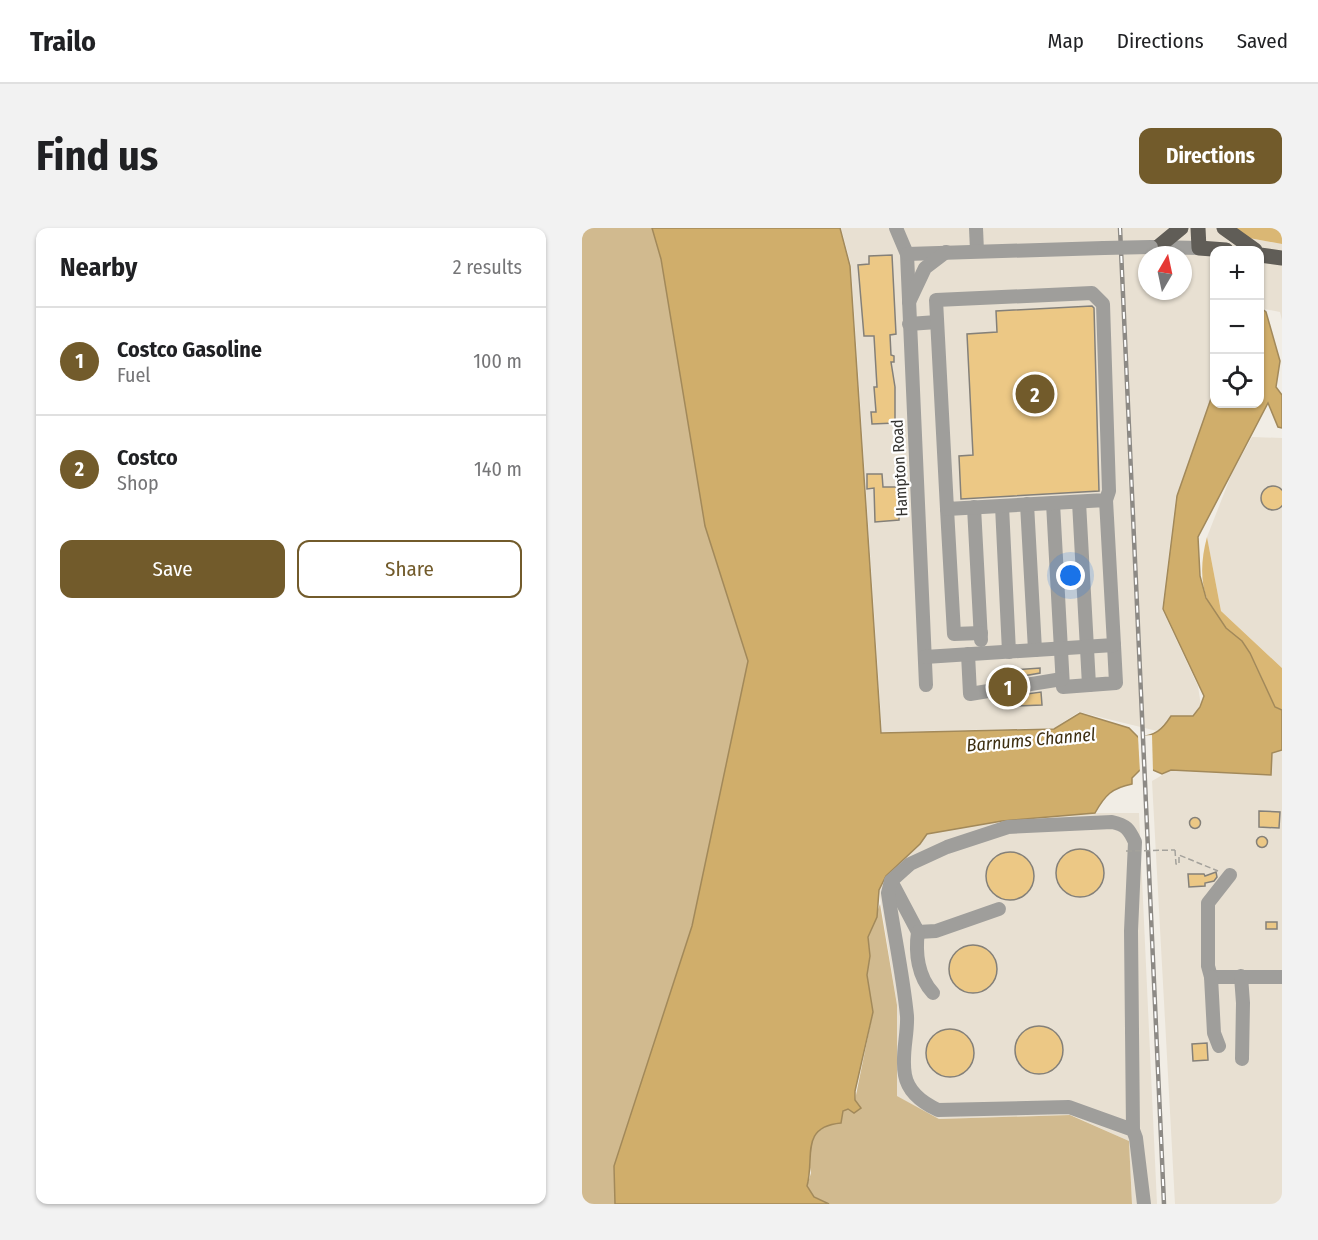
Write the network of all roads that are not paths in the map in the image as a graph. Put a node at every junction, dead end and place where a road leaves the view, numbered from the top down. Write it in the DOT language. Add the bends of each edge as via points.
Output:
graph roads {
  1 [pos="896,228"];
  2 [pos="976,228"];
  3 [pos="1181,228"];
  4 [pos="1198,228"];
  5 [pos="1224,228"];
  6 [pos="1155,246"];
  7 [pos="1138,247"];
  8 [pos="1192,248"];
  9 [pos="1199,248"];
  10 [pos="1210,249"];
  11 [pos="977,251"];
  12 [pos="946,252"];
  13 [pos="907,254"];
  14 [pos="1265,255"];
  15 [pos="908,304"];
  16 [pos="937,322"];
  17 [pos="909,324"];
  18 [pos="1106,500"];
  19 [pos="1079,502"];
  20 [pos="1053,503"];
  21 [pos="1027,504"];
  22 [pos="1002,506"];
  23 [pos="974,507"];
  24 [pos="947,509"];
  25 [pos="981,633"];
  26 [pos="1114,645"];
  27 [pos="1087,647"];
  28 [pos="1060,649"];
  29 [pos="1035,650"];
  30 [pos="1009,652"];
  31 [pos="975,654"];
  32 [pos="925,657"];
  33 [pos="1062,679"];
  34 [pos="926,685"];
  35 [pos="1089,685"];
  36 [pos="1230,876"];
  37 [pos="891,881"];
  38 [pos="999,909"];
  39 [pos="918,932"];
  40 [pos="1241,976"];
  41 [pos="1211,977"];
  42 [pos="1282,977"];
  43 [pos="933,993"];
  44 [pos="1219,1046"];
  45 [pos="1242,1059"];
  46 [pos="1135,1134"];
  47 [pos="1144,1204"];
  1 -- 13 [label="street, Hampton Road"];
  2 -- 11 [label="street"];
  3 -- 6 [label="main road"];
  4 -- 9 [label="main road"];
  5 -- 14 [label="main road"];
  7 -- 11 [label="street, bridge"];
  8 -- 9 [label="street"];
  9 -- 10 [label="main road"];
  11 -- 12 [label="street"];
  12 -- 13 [label="street"];
  12 -- 15 [label="street, Hampton Road" via="925,268"];
  13 -- 15 [label="street, Hampton Road"];
  15 -- 17 [label="street, Hampton Road"];
  16 -- 17 [label="street"];
  16 -- 18 [label="street" via="936,300 1092,293 1102,304 1109,491"];
  16 -- 24 [label="street"];
  17 -- 32 [label="street, Hampton Road"];
  18 -- 19 [label="street"];
  18 -- 26 [label="street"];
  19 -- 20 [label="street"];
  19 -- 27 [label="street"];
  20 -- 21 [label="street"];
  20 -- 28 [label="street"];
  21 -- 22 [label="street"];
  21 -- 29 [label="street"];
  22 -- 23 [label="street"];
  22 -- 30 [label="street"];
  23 -- 24 [label="street"];
  23 -- 25 [label="street"];
  24 -- 25 [label="street" via="954,634"];
  25 -- 31 [label="street"];
  26 -- 27 [label="street"];
  26 -- 35 [label="street" via="1116,683"];
  27 -- 28 [label="street"];
  27 -- 35 [label="street"];
  28 -- 29 [label="street"];
  28 -- 33 [label="street"];
  29 -- 30 [label="street"];
  30 -- 31 [label="street"];
  31 -- 32 [label="street"];
  31 -- 33 [label="street" via="970,694"];
  32 -- 34 [label="street, Hampton Road"];
  33 -- 35 [label="street" via="1063,687"];
  36 -- 41 [label="street" via="1208,903"];
  37 -- 39 [label="street"];
  37 -- 46 [label="street" via="888,893 907,1018 903,1045 905,1076 912,1091 938,1110 1070,1107"];
  37 -- 46 [label="street" via="909,864 1008,827 1125,824 1135,842 1131,931"];
  38 -- 39 [label="street" via="936,931"];
  39 -- 43 [label="street" via="916,947 924,983"];
  40 -- 41 [label="street"];
  40 -- 42 [label="street"];
  40 -- 45 [label="street"];
  41 -- 44 [label="street" via="1214,1033"];
  46 -- 47 [label="street"];
}
